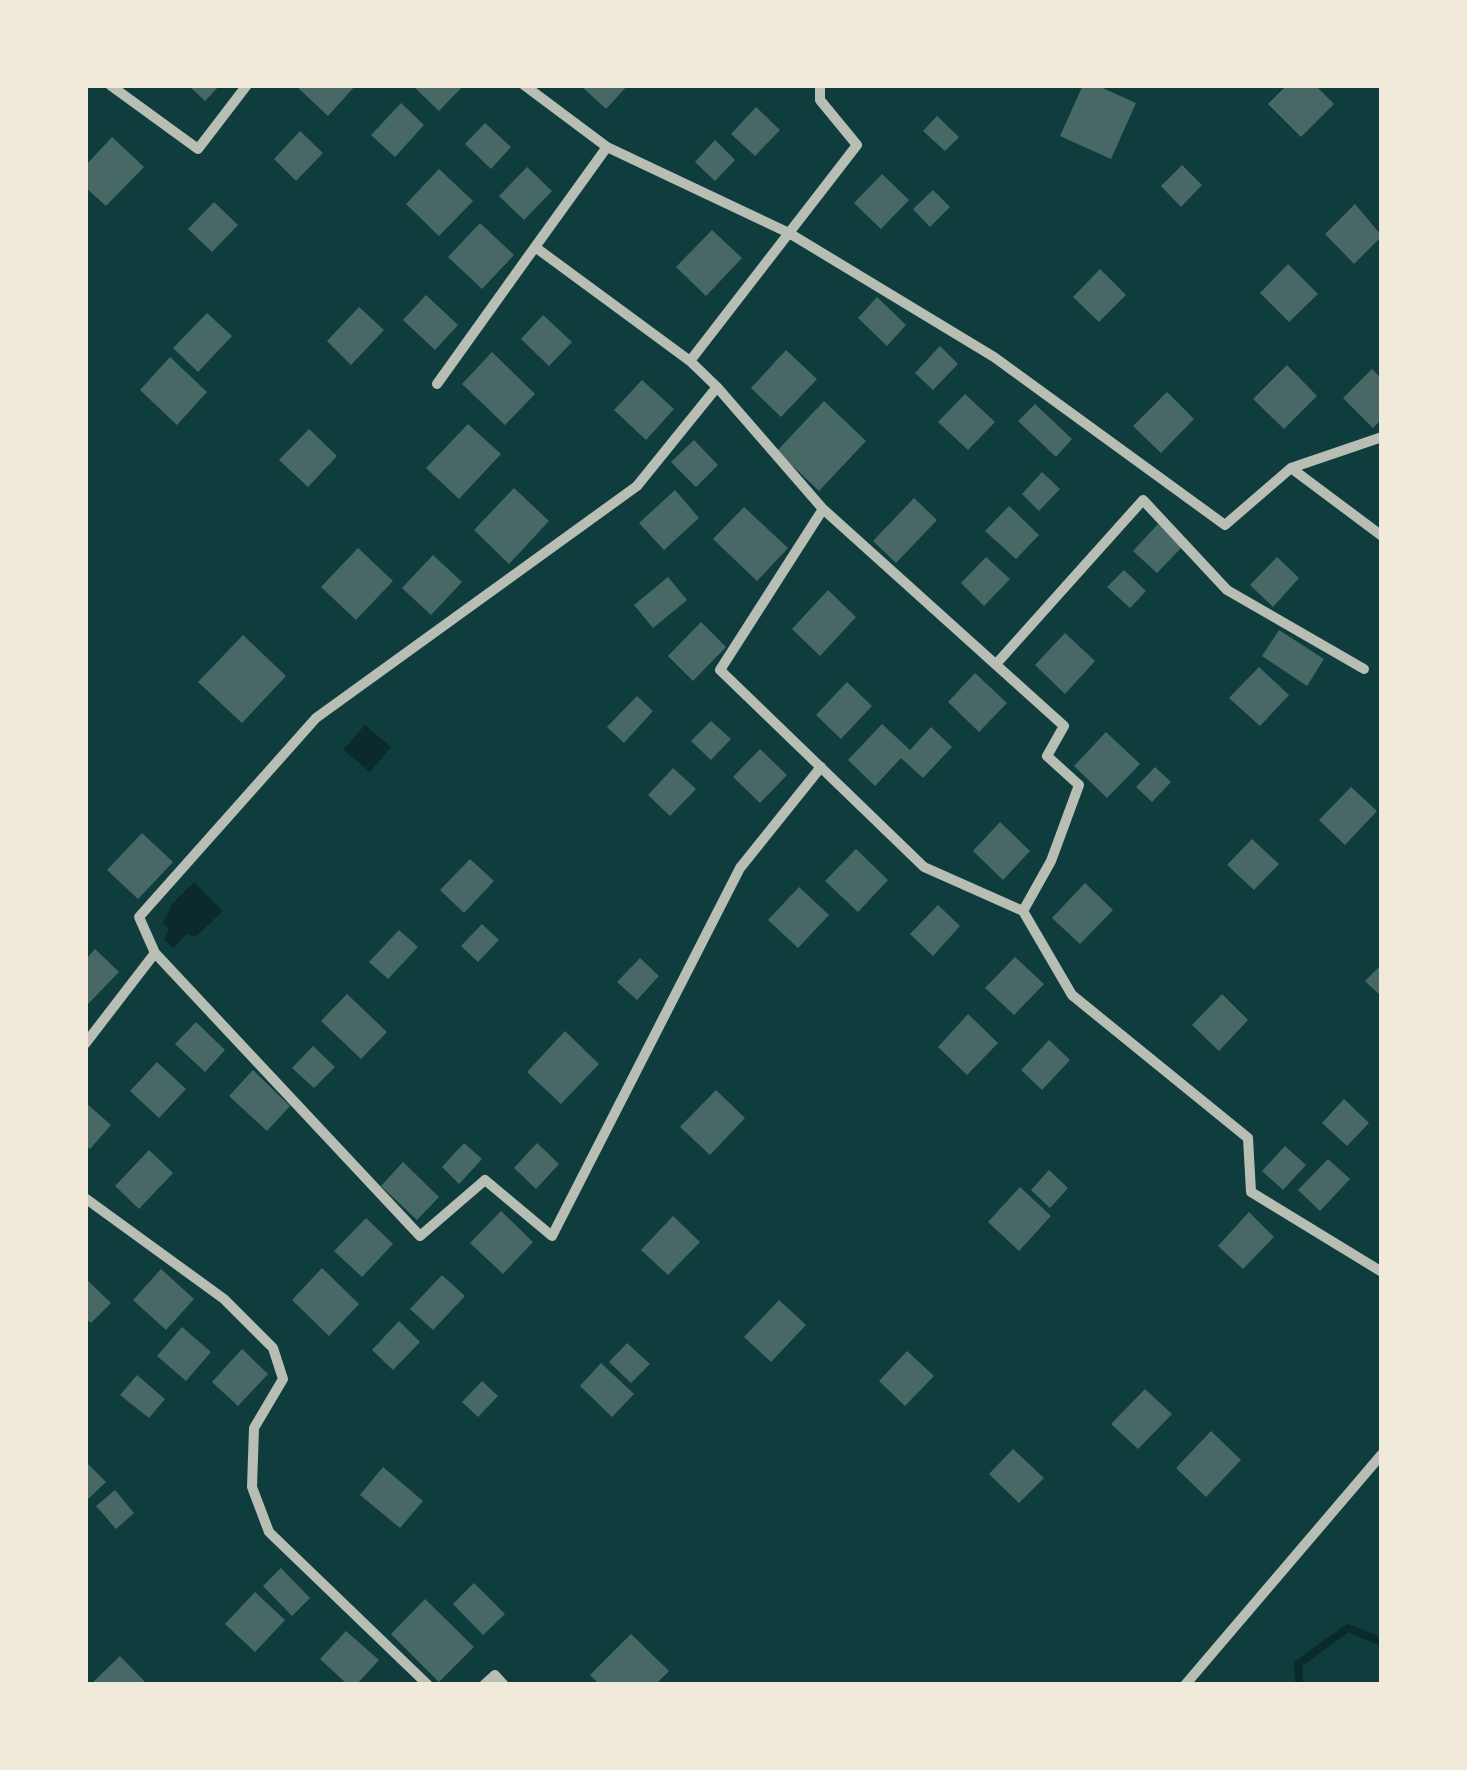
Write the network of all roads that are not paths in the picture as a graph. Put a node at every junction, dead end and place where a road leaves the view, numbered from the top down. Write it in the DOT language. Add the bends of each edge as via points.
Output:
graph roads {
  1 [pos="110,85"];
  2 [pos="247,85"];
  3 [pos="524,85"];
  4 [pos="820,85"];
  5 [pos="607,147"];
  6 [pos="789,233"];
  7 [pos="535,247"];
  8 [pos="690,361"];
  9 [pos="437,384"];
  10 [pos="717,387"];
  11 [pos="1382,436"];
  12 [pos="1291,468"];
  13 [pos="823,509"];
  14 [pos="1382,536"];
  15 [pos="997,662"];
  16 [pos="1364,669"];
  17 [pos="821,767"];
  18 [pos="1023,910"];
  19 [pos="154,953"];
  20 [pos="85,1044"];
  21 [pos="85,1198"];
  22 [pos="1382,1272"];
  23 [pos="1382,1454"];
  24 [pos="428,1685"];
  25 [pos="484,1685"];
  26 [pos="504,1685"];
  27 [pos="1186,1685"];
  1 -- 2 [label="street" via="198,149"];
  3 -- 5 [label="street"];
  4 -- 6 [label="street" via="820,100 857,145"];
  5 -- 6 [label="street"];
  5 -- 7 [label="street"];
  6 -- 8 [label="street"];
  6 -- 12 [label="street" via="994,357 1225,525"];
  7 -- 8 [label="street"];
  7 -- 9 [label="street"];
  8 -- 10 [label="street"];
  10 -- 13 [label="street"];
  10 -- 19 [label="street" via="636,486 316,718 139,918"];
  11 -- 12 [label="street"];
  12 -- 14 [label="street"];
  13 -- 15 [label="street"];
  13 -- 17 [label="street" via="720,670"];
  15 -- 16 [label="street" via="1143,500 1226,590"];
  15 -- 18 [label="street" via="1064,726 1047,756 1078,785"];
  17 -- 18 [label="street" via="924,867"];
  17 -- 19 [label="street" via="740,868 552,1236 485,1180 420,1236"];
  18 -- 22 [label="street" via="1072,996 1248,1138 1251,1192"];
  19 -- 20 [label="street"];
  21 -- 24 [label="street" via="224,1299 273,1348 283,1379 254,1428 252,1486 269,1532"];
  23 -- 27 [label="street"];
  25 -- 26 [label="street" via="495,1675"];
}
